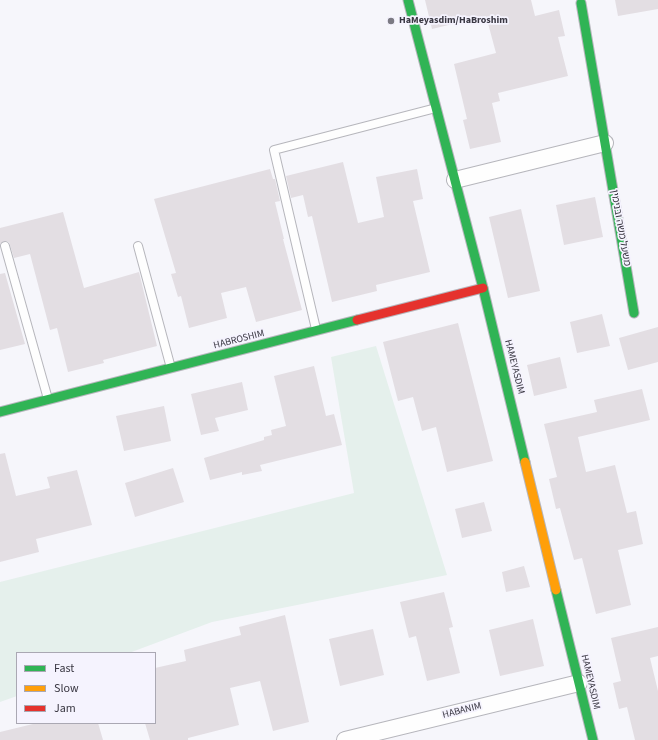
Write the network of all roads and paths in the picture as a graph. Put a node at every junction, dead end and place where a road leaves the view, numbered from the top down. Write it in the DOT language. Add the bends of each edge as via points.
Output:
graph roads {
  1 [pos="408,0"];
  2 [pos="581,3"];
  3 [pos="437,108"];
  4 [pos="605,143"];
  5 [pos="455,180"];
  6 [pos="5,246"];
  7 [pos="138,246"];
  8 [pos="483,288"];
  9 [pos="634,313"];
  10 [pos="317,332"];
  11 [pos="171,369"];
  12 [pos="48,400"];
  13 [pos="0,412"];
  14 [pos="579,683"];
  15 [pos="345,740"];
  16 [pos="593,740"];
  1 -- 3 [label="street, HAMEYASDIM"];
  2 -- 4 [label="street, משעל משה ובנימין"];
  3 -- 5 [label="street, HAMEYASDIM"];
  3 -- 10 [label="lane" via="274,150"];
  4 -- 5 [label="street"];
  4 -- 9 [label="street, משעל משה ובנימין"];
  5 -- 8 [label="street, HAMEYASDIM"];
  6 -- 12 [label="lane"];
  7 -- 11 [label="lane"];
  8 -- 10 [label="street, HABROSHIM"];
  8 -- 14 [label="street, HAMEYASDIM"];
  10 -- 11 [label="street, HABROSHIM"];
  11 -- 12 [label="street, HABROSHIM"];
  12 -- 13 [label="street, HABROSHIM"];
  14 -- 15 [label="street, HABANIM"];
  14 -- 16 [label="street, HAMEYASDIM"];
}
